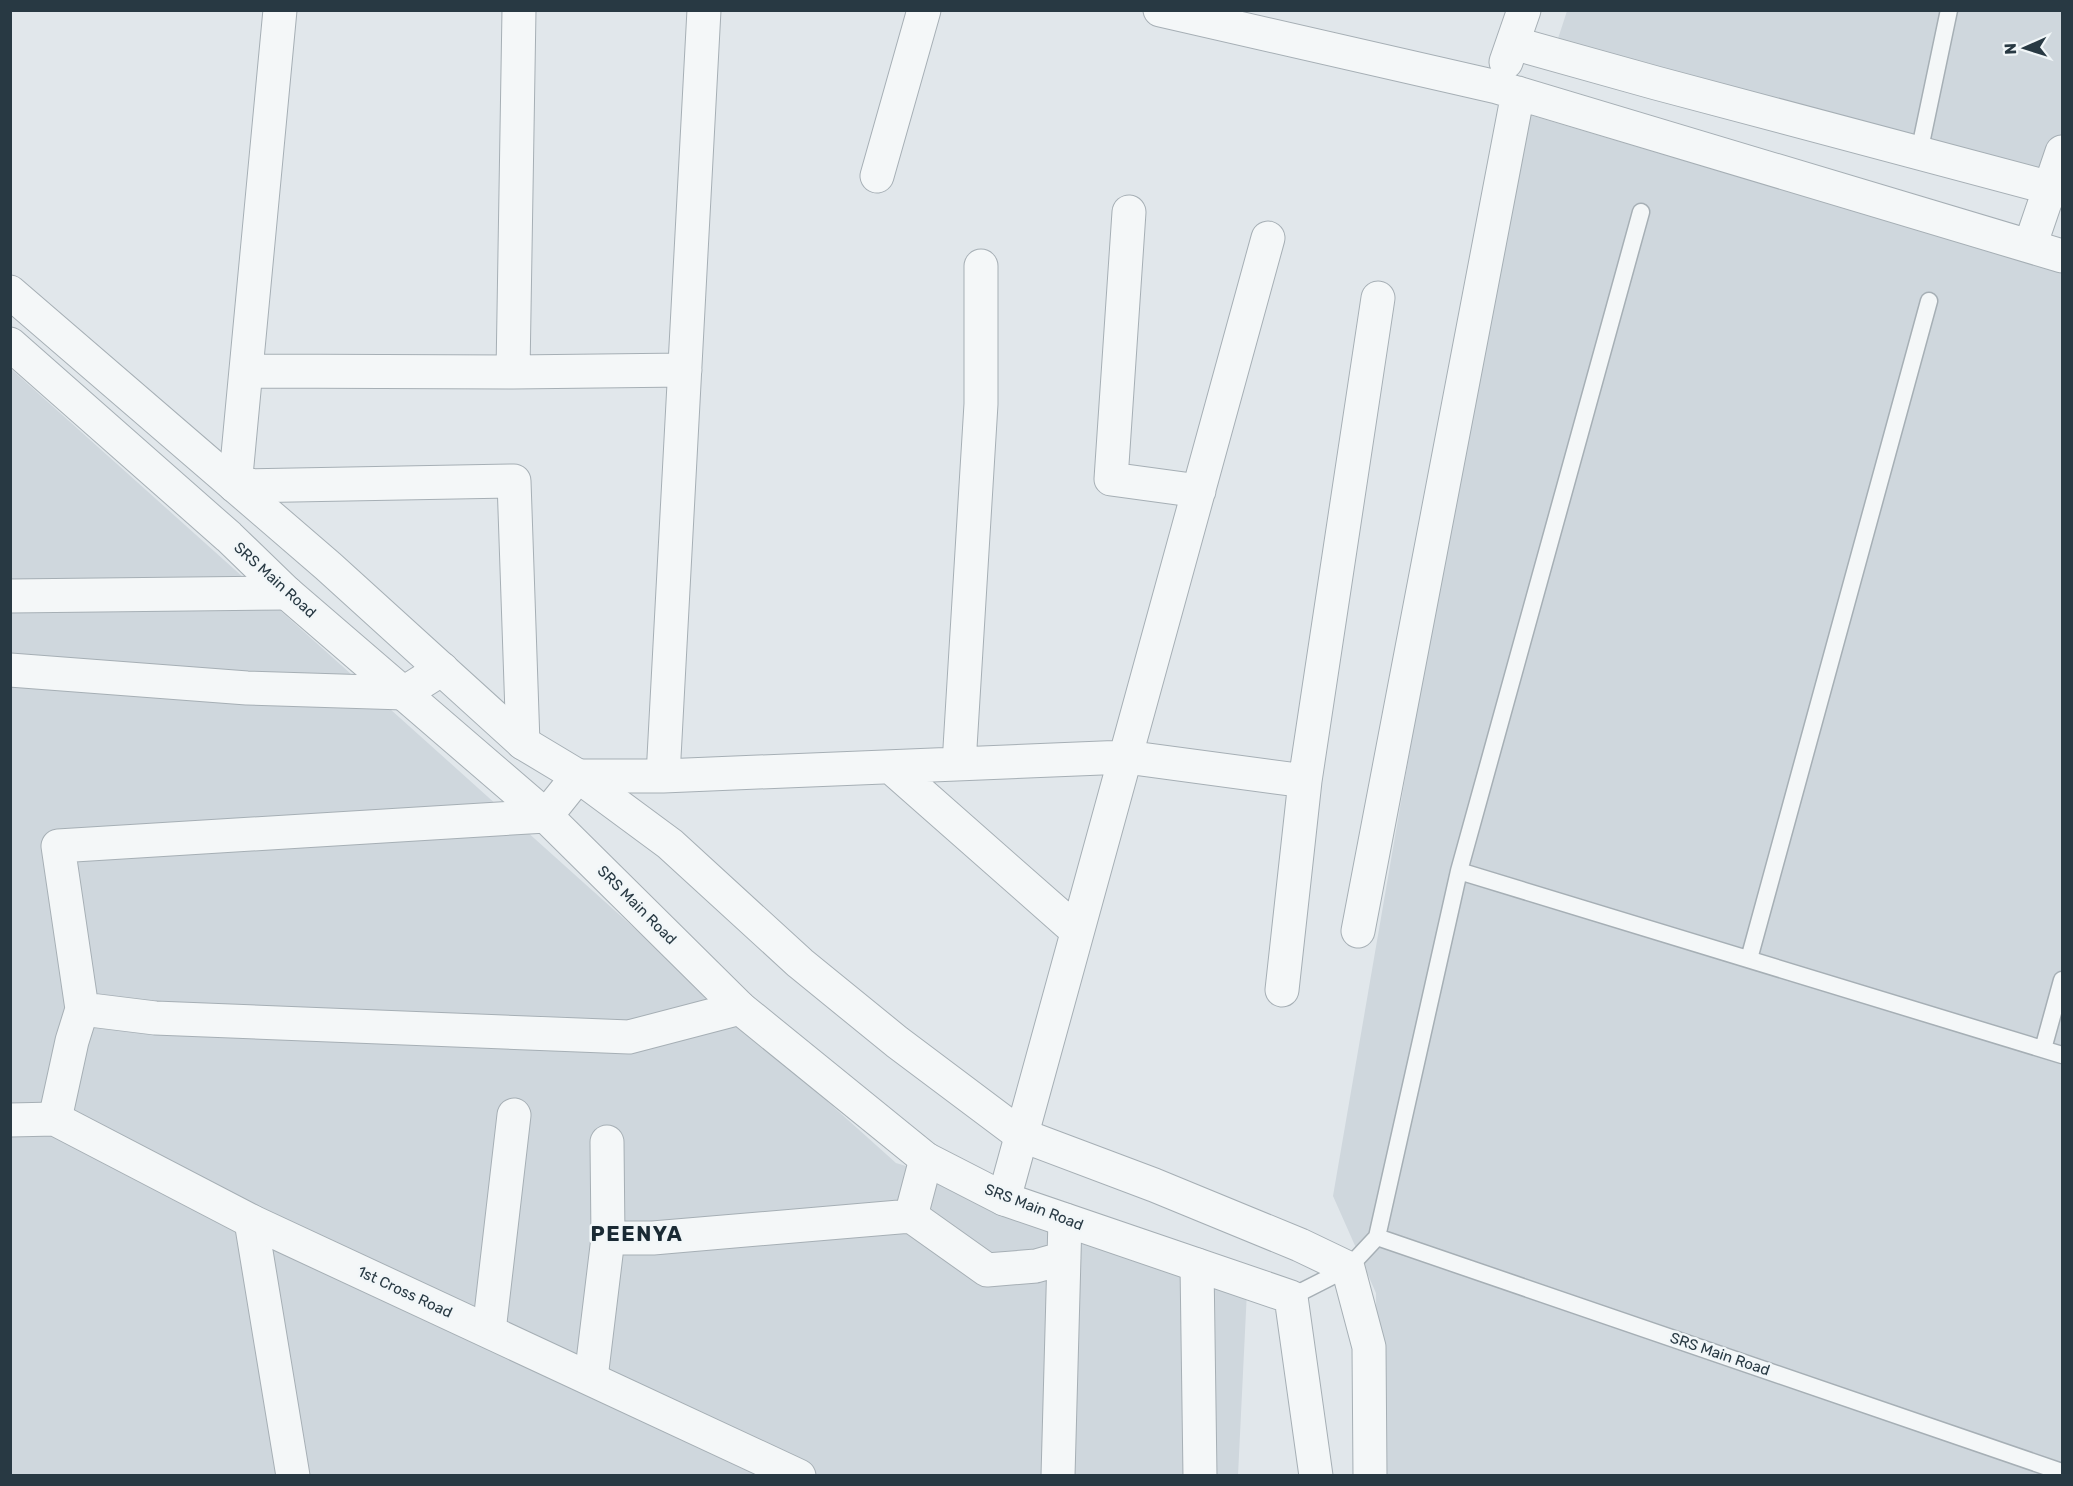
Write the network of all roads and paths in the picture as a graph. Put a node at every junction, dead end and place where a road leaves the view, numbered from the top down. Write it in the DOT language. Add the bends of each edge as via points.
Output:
graph roads {
  1 [pos="280,10"];
  2 [pos="519,10"];
  3 [pos="704,10"];
  4 [pos="924,10"];
  5 [pos="1160,10"];
  6 [pos="1524,10"];
  7 [pos="1949,10"];
  8 [pos="1513,43"];
  9 [pos="1507,90"];
  10 [pos="2062,152"];
  11 [pos="1919,153"];
  12 [pos="877,176"];
  13 [pos="2056,189"];
  14 [pos="1129,212"];
  15 [pos="1641,212"];
  16 [pos="1268,238"];
  17 [pos="2030,246"];
  18 [pos="2062,256"];
  19 [pos="981,266"];
  20 [pos="10,292"];
  21 [pos="1378,298"];
  22 [pos="1929,301"];
  23 [pos="10,344"];
  24 [pos="685,370"];
  25 [pos="246,371"];
  26 [pos="513,372"];
  27 [pos="235,486"];
  28 [pos="1199,490"];
  29 [pos="287,593"];
  30 [pos="10,596"];
  31 [pos="442,669"];
  32 [pos="10,670"];
  33 [pos="404,693"];
  34 [pos="523,743"];
  35 [pos="1126,757"];
  36 [pos="959,764"];
  37 [pos="891,767"];
  38 [pos="578,776"];
  39 [pos="663,776"];
  40 [pos="1305,781"];
  41 [pos="546,816"];
  42 [pos="1460,871"];
  43 [pos="1077,931"];
  44 [pos="1358,931"];
  45 [pos="1749,959"];
  46 [pos="2062,980"];
  47 [pos="1282,990"];
  48 [pos="740,1008"];
  49 [pos="82,1009"];
  50 [pos="2043,1049"];
  51 [pos="2062,1055"];
  52 [pos="514,1114"];
  53 [pos="55,1119"];
  54 [pos="10,1120"];
  55 [pos="1022,1135"];
  56 [pos="607,1142"];
  57 [pos="926,1159"];
  58 [pos="1004,1199"];
  59 [pos="911,1216"];
  60 [pos="1065,1220"];
  61 [pos="251,1221"];
  62 [pos="1377,1237"];
  63 [pos="608,1238"];
  64 [pos="1065,1258"];
  65 [pos="1197,1265"];
  66 [pos="1348,1268"];
  67 [pos="1291,1297"];
  68 [pos="489,1331"];
  69 [pos="591,1378"];
  70 [pos="2062,1472"];
  71 [pos="797,1475"];
  72 [pos="293,1476"];
  73 [pos="1058,1476"];
  74 [pos="1200,1476"];
  75 [pos="1316,1476"];
  76 [pos="1370,1476"];
  1 -- 25 [label="street"];
  2 -- 26 [label="street"];
  3 -- 24 [label="street"];
  4 -- 12 [label="street"];
  5 -- 9 [label="street"];
  6 -- 8 [label="street"];
  7 -- 11 [label="lane"];
  8 -- 9 [label="street"];
  8 -- 11 [label="street"];
  9 -- 17 [label="street"];
  9 -- 44 [label="street"];
  10 -- 13 [label="street"];
  11 -- 13 [label="street"];
  13 -- 17 [label="street"];
  14 -- 28 [label="street" via="1110,479"];
  15 -- 42 [label="lane"];
  16 -- 28 [label="street"];
  17 -- 18 [label="street"];
  19 -- 36 [label="street" via="981,404"];
  20 -- 27 [label="street"];
  21 -- 40 [label="street"];
  22 -- 45 [label="lane"];
  23 -- 29 [label="street, SRS Main Road"];
  24 -- 26 [label="street"];
  24 -- 39 [label="street"];
  25 -- 26 [label="street"];
  25 -- 27 [label="street"];
  27 -- 31 [label="street"];
  27 -- 34 [label="street" via="514,481"];
  28 -- 35 [label="street"];
  29 -- 30 [label="street"];
  29 -- 33 [label="street, SRS Main Road"];
  31 -- 33 [label="street"];
  31 -- 34 [label="street"];
  32 -- 33 [label="street" via="247,688"];
  33 -- 41 [label="street, SRS Main Road"];
  34 -- 38 [label="street"];
  35 -- 36 [label="street"];
  35 -- 40 [label="street"];
  35 -- 43 [label="street"];
  36 -- 37 [label="street"];
  37 -- 39 [label="street"];
  37 -- 43 [label="street"];
  38 -- 39 [label="street"];
  38 -- 41 [label="street"];
  38 -- 55 [label="street" via="670,844 800,963 897,1042"];
  40 -- 47 [label="street"];
  41 -- 48 [label="street, SRS Main Road"];
  41 -- 49 [label="street" via="58,846"];
  42 -- 45 [label="lane"];
  42 -- 62 [label="lane"];
  43 -- 55 [label="street"];
  45 -- 50 [label="lane"];
  46 -- 50 [label="lane"];
  48 -- 49 [label="street" via="629,1037 155,1018"];
  48 -- 57 [label="street, SRS Main Road"];
  49 -- 53 [label="street"];
  50 -- 51 [label="lane"];
  52 -- 68 [label="street"];
  53 -- 54 [label="street, 1st Cross Road"];
  53 -- 61 [label="street, 1st Cross Road"];
  55 -- 58 [label="street"];
  55 -- 66 [label="street" via="1154,1185"];
  56 -- 63 [label="street"];
  57 -- 58 [label="street, SRS Main Road"];
  57 -- 59 [label="street"];
  58 -- 60 [label="street, SRS Main Road"];
  59 -- 63 [label="street" via="653,1238"];
  59 -- 64 [label="street" via="987,1270 1035,1266"];
  60 -- 64 [label="street"];
  60 -- 65 [label="street, SRS Main Road"];
  61 -- 68 [label="street, 1st Cross Road"];
  61 -- 72 [label="street"];
  62 -- 66 [label="lane"];
  62 -- 70 [label="lane, SRS Main Road"];
  63 -- 69 [label="street"];
  64 -- 73 [label="street"];
  65 -- 67 [label="street, SRS Main Road"];
  65 -- 74 [label="street"];
  66 -- 67 [label="lane"];
  66 -- 76 [label="street" via="1369,1347"];
  67 -- 75 [label="street"];
  68 -- 69 [label="street, 1st Cross Road"];
  69 -- 71 [label="street, 1st Cross Road"];
}
